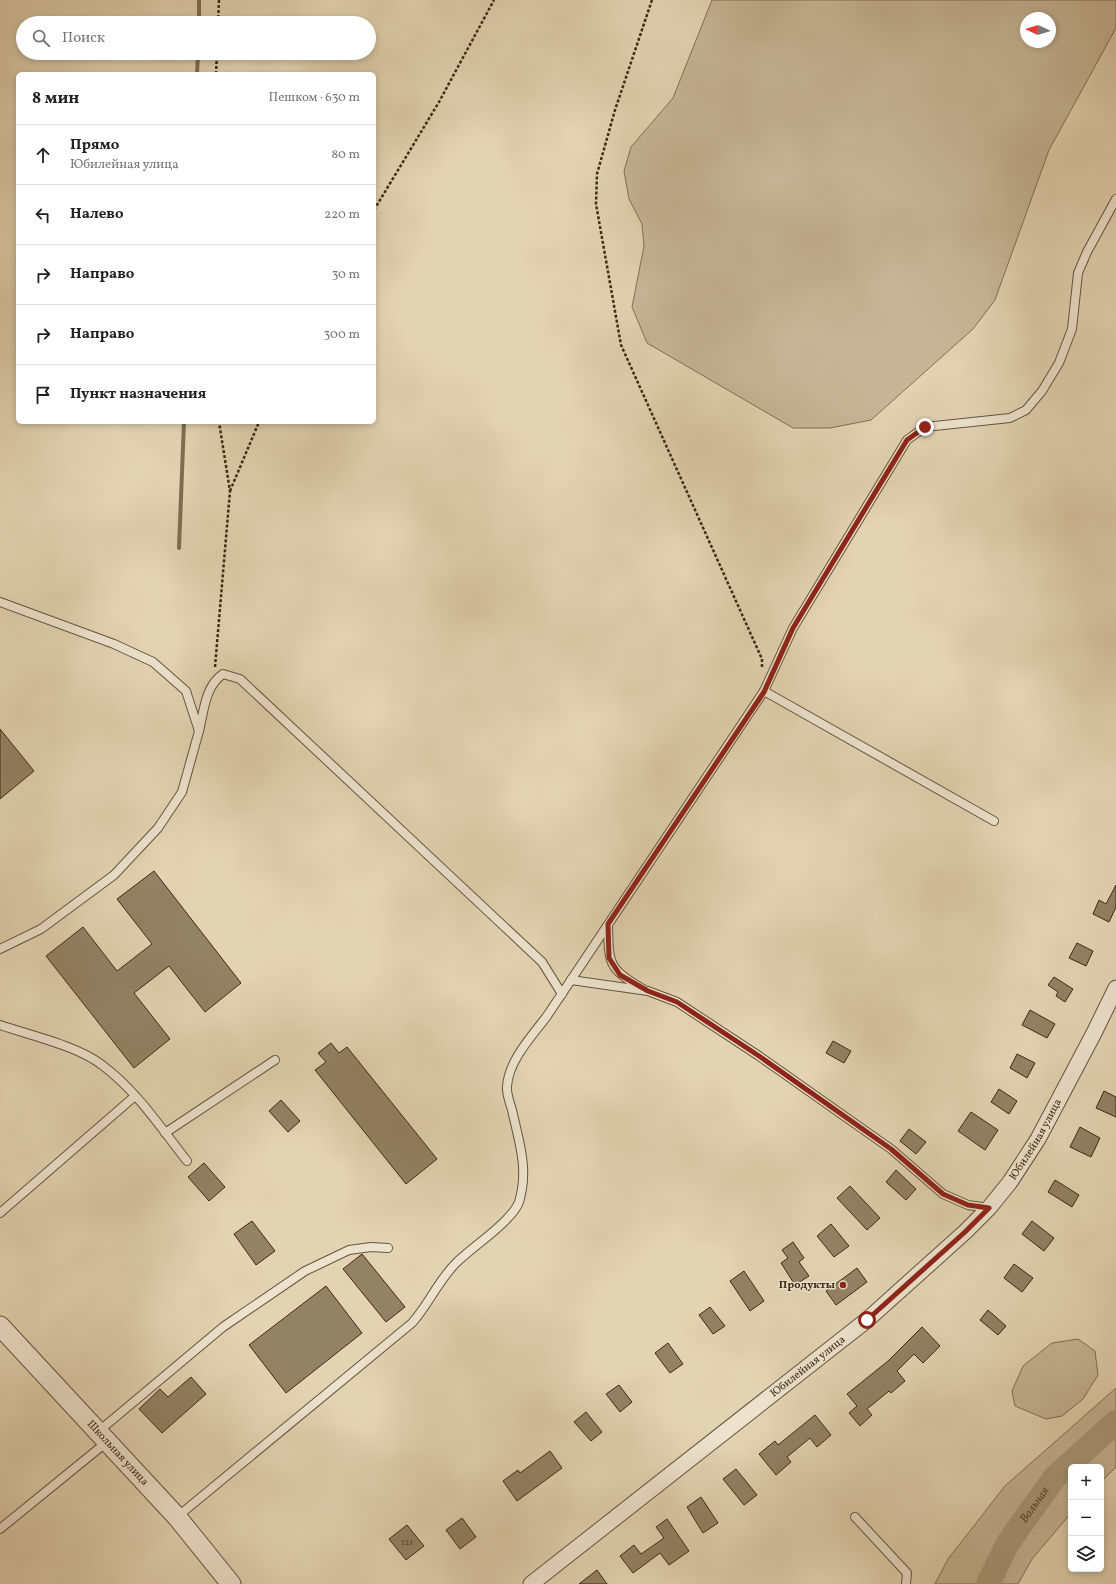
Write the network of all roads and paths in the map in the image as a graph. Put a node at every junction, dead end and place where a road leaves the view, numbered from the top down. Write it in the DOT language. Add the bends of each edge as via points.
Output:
graph roads {
  1 [pos="219,0"];
  2 [pos="494,0"];
  3 [pos="652,0"];
  4 [pos="218,16"];
  5 [pos="217,60"];
  6 [pos="216,72"];
  7 [pos="1116,199"];
  8 [pos="376,207"];
  9 [pos="219,424"];
  10 [pos="258,424"];
  11 [pos="230,491"];
  12 [pos="0,602"];
  13 [pos="214,680"];
  14 [pos="764,692"];
  15 [pos="199,731"];
  16 [pos="994,821"];
  17 [pos="608,924"];
  18 [pos="0,949"];
  19 [pos="571,980"];
  20 [pos="1116,988"];
  21 [pos="648,991"];
  22 [pos="562,994"];
  23 [pos="0,1025"];
  24 [pos="275,1060"];
  25 [pos="135,1096"];
  26 [pos="165,1133"];
  27 [pos="187,1161"];
  28 [pos="989,1208"];
  29 [pos="0,1213"];
  30 [pos="388,1248"];
  31 [pos="0,1326"];
  32 [pos="104,1436"];
  33 [pos="177,1517"];
  34 [pos="855,1517"];
  35 [pos="0,1529"];
  36 [pos="231,1584"];
  37 [pos="531,1584"];
  38 [pos="906,1584"];
  1 -- 4 [label="path"];
  2 -- 8 [label="path"];
  3 -- 14 [label="path" via="615,110 597,174 596,204 621,345 762,659"];
  5 -- 6 [label="path"];
  7 -- 14 [label="lane" via="1086,252 1078,273 1072,329 1059,363 1042,391 1026,410 1010,418 925,427 907,440 793,628"];
  9 -- 11 [label="path"];
  10 -- 11 [label="path"];
  11 -- 13 [label="path"];
  12 -- 15 [label="lane" via="114,644 153,662 186,691"];
  13 -- 15 [label="lane" via="208,692"];
  13 -- 22 [label="lane" via="223,674 240,679 542,962"];
  14 -- 16 [label="lane"];
  14 -- 17 [label="lane"];
  15 -- 18 [label="lane" via="182,792 158,828 114,875 41,928"];
  17 -- 19 [label="lane"];
  17 -- 21 [label="lane" via="609,958 620,975"];
  19 -- 21 [label="lane"];
  19 -- 22 [label="lane"];
  20 -- 28 [label="street, Юбилейная улица" via="1038,1139 1010,1182"];
  21 -- 28 [label="lane" via="677,1002 759,1056 891,1149 943,1194 968,1205"];
  22 -- 33 [label="lane" via="523,1048 512,1068 507,1086 524,1165 523,1186 518,1204 506,1220 444,1276 424,1309 412,1323"];
  23 -- 25 [label="lane" via="74,1050 102,1064"];
  24 -- 26 [label="lane"];
  25 -- 26 [label="lane"];
  25 -- 29 [label="lane"];
  26 -- 27 [label="lane"];
  28 -- 37 [label="street, Юбилейная улица" via="867,1320"];
  30 -- 32 [label="lane" via="349,1250 305,1271 223,1328"];
  31 -- 32 [label="street, Школьная улица"];
  32 -- 33 [label="street, Школьная улица"];
  32 -- 35 [label="lane"];
  33 -- 36 [label="street, Школьная улица"];
  34 -- 38 [label="lane" via="906,1573"];
}
